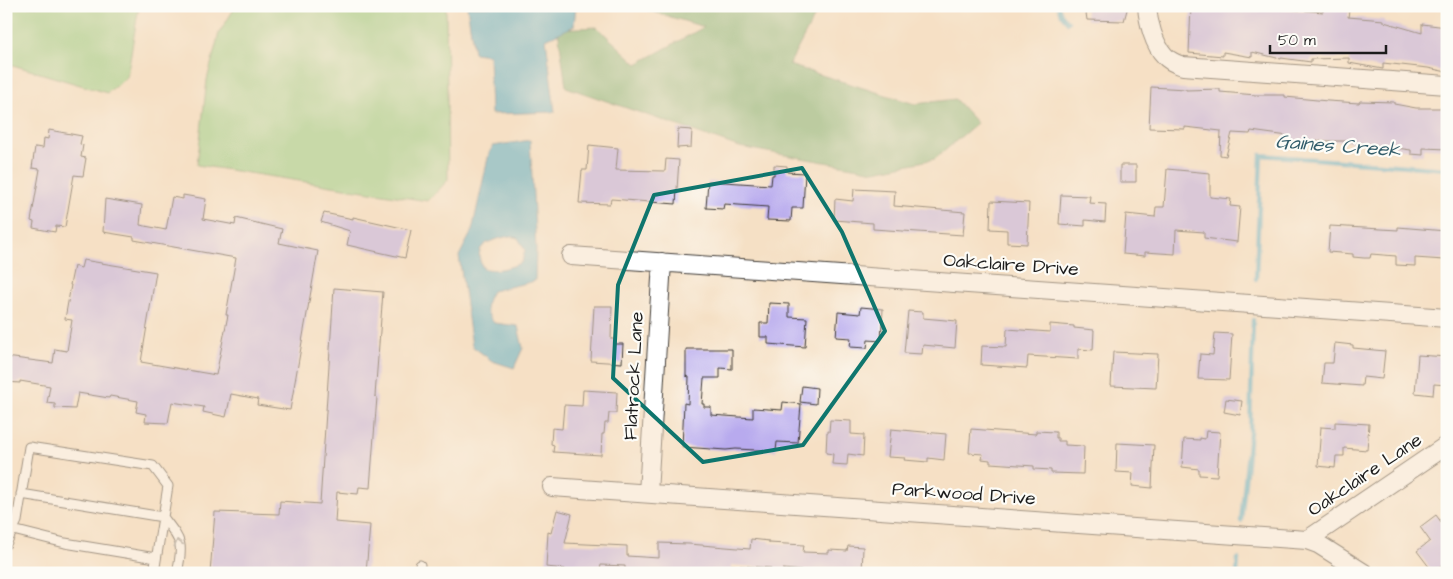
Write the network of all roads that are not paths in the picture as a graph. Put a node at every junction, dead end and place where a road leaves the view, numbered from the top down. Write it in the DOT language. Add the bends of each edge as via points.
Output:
graph roads {
  1 [pos="1147,6"];
  2 [pos="1447,85"];
  3 [pos="571,256"];
  4 [pos="662,262"];
  5 [pos="1447,318"];
  6 [pos="1447,445"];
  7 [pos="552,487"];
  8 [pos="648,493"];
  9 [pos="21,494"];
  10 [pos="163,517"];
  11 [pos="13,530"];
  12 [pos="1307,540"];
  13 [pos="6,544"];
  14 [pos="156,558"];
  15 [pos="154,573"];
  16 [pos="177,573"];
  17 [pos="1364,573"];
  1 -- 2 [label="street" via="1152,30 1164,56 1183,66"];
  3 -- 4 [label="street, Oakclaire Drive"];
  4 -- 5 [label="street, Oakclaire Drive"];
  4 -- 8 [label="street, Flatrock Lane"];
  6 -- 12 [label="street, Oakclaire Lane"];
  7 -- 8 [label="street, Parkwood Drive"];
  8 -- 12 [label="street, Parkwood Drive"];
  9 -- 10 [label="lane"];
  9 -- 10 [label="lane" via="29,447 153,466 168,486"];
  9 -- 11 [label="lane"];
  10 -- 14 [label="lane"];
  16 -- 10 [label="lane, one-way" via="180,539"];
  11 -- 13 [label="lane"];
  11 -- 14 [label="lane" via="64,543"];
  12 -- 17 [label="street, Parkwood Drive"];
  14 -- 15 [label="lane"];
}
